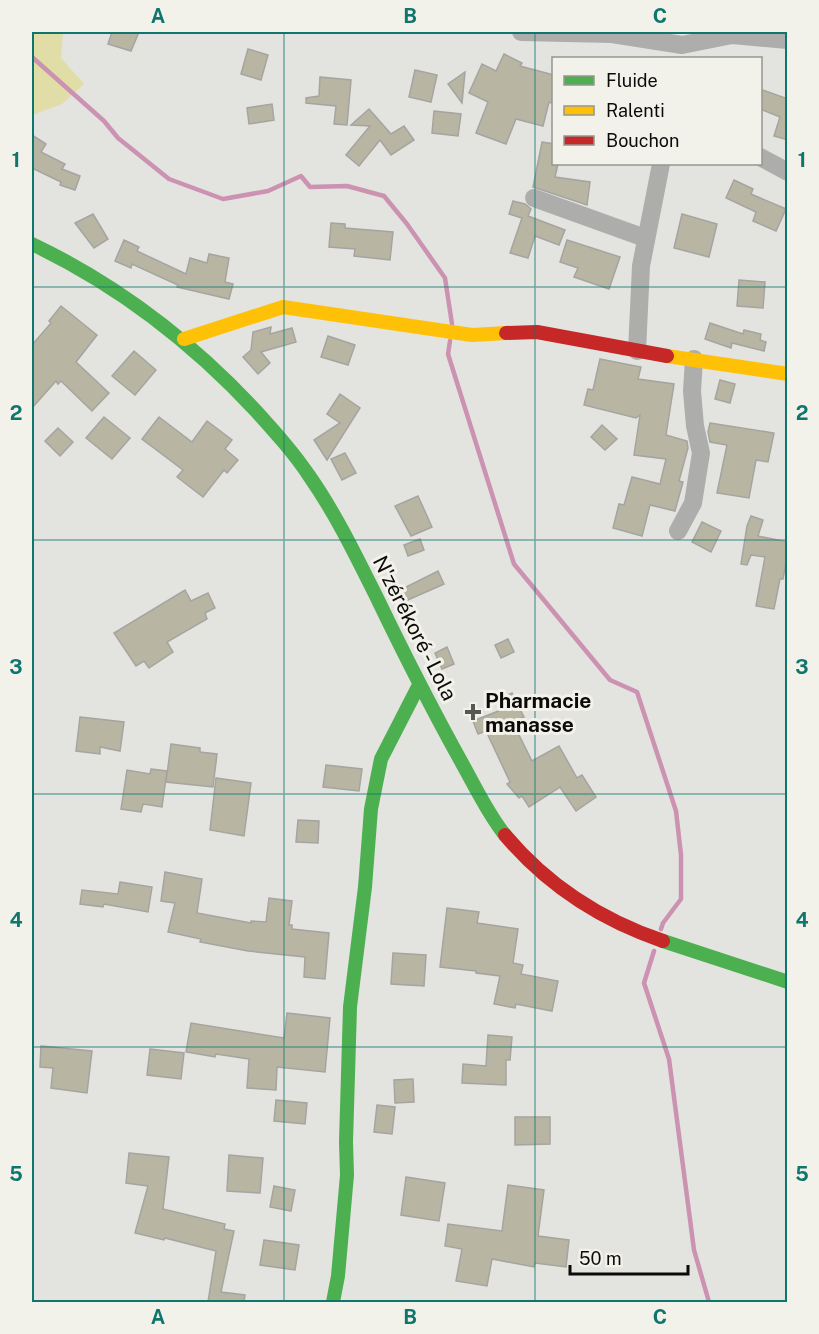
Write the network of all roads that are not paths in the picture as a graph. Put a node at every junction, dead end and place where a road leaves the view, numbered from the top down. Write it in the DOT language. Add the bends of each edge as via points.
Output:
graph roads {
  1 [pos="521,32"];
  2 [pos="611,33"];
  3 [pos="788,40"];
  4 [pos="681,52"];
  5 [pos="762,158"];
  6 [pos="662,165"];
  7 [pos="788,172"];
  8 [pos="534,198"];
  9 [pos="645,238"];
  10 [pos="32,244"];
  11 [pos="184,339"];
  12 [pos="637,351"];
  13 [pos="694,359"];
  14 [pos="788,374"];
  15 [pos="678,531"];
  16 [pos="419,685"];
  17 [pos="788,982"];
  18 [pos="333,1302"];
  1 -- 2 [label="street"];
  2 -- 4 [label="street"];
  3 -- 4 [label="street" via="732,35"];
  5 -- 7 [label="street"];
  6 -- 9 [label="street"];
  8 -- 9 [label="street"];
  9 -- 12 [label="street"];
  10 -- 11 [label="main road, N'zérékoré - Lola" via="132,300"];
  11 -- 12 [label="main road" via="283,307 472,335 537,332"];
  11 -- 16 [label="main road, N'zérékoré - Lola" via="237,388 314,482"];
  12 -- 13 [label="main road"];
  13 -- 14 [label="main road"];
  13 -- 15 [label="street" via="692,391 701,453 693,503"];
  16 -- 17 [label="main road, N'zérékoré - Lola" via="503,833 568,894 603,918 658,942"];
  16 -- 18 [label="main road" via="381,759 371,809 350,1007 347,1175"];
}
